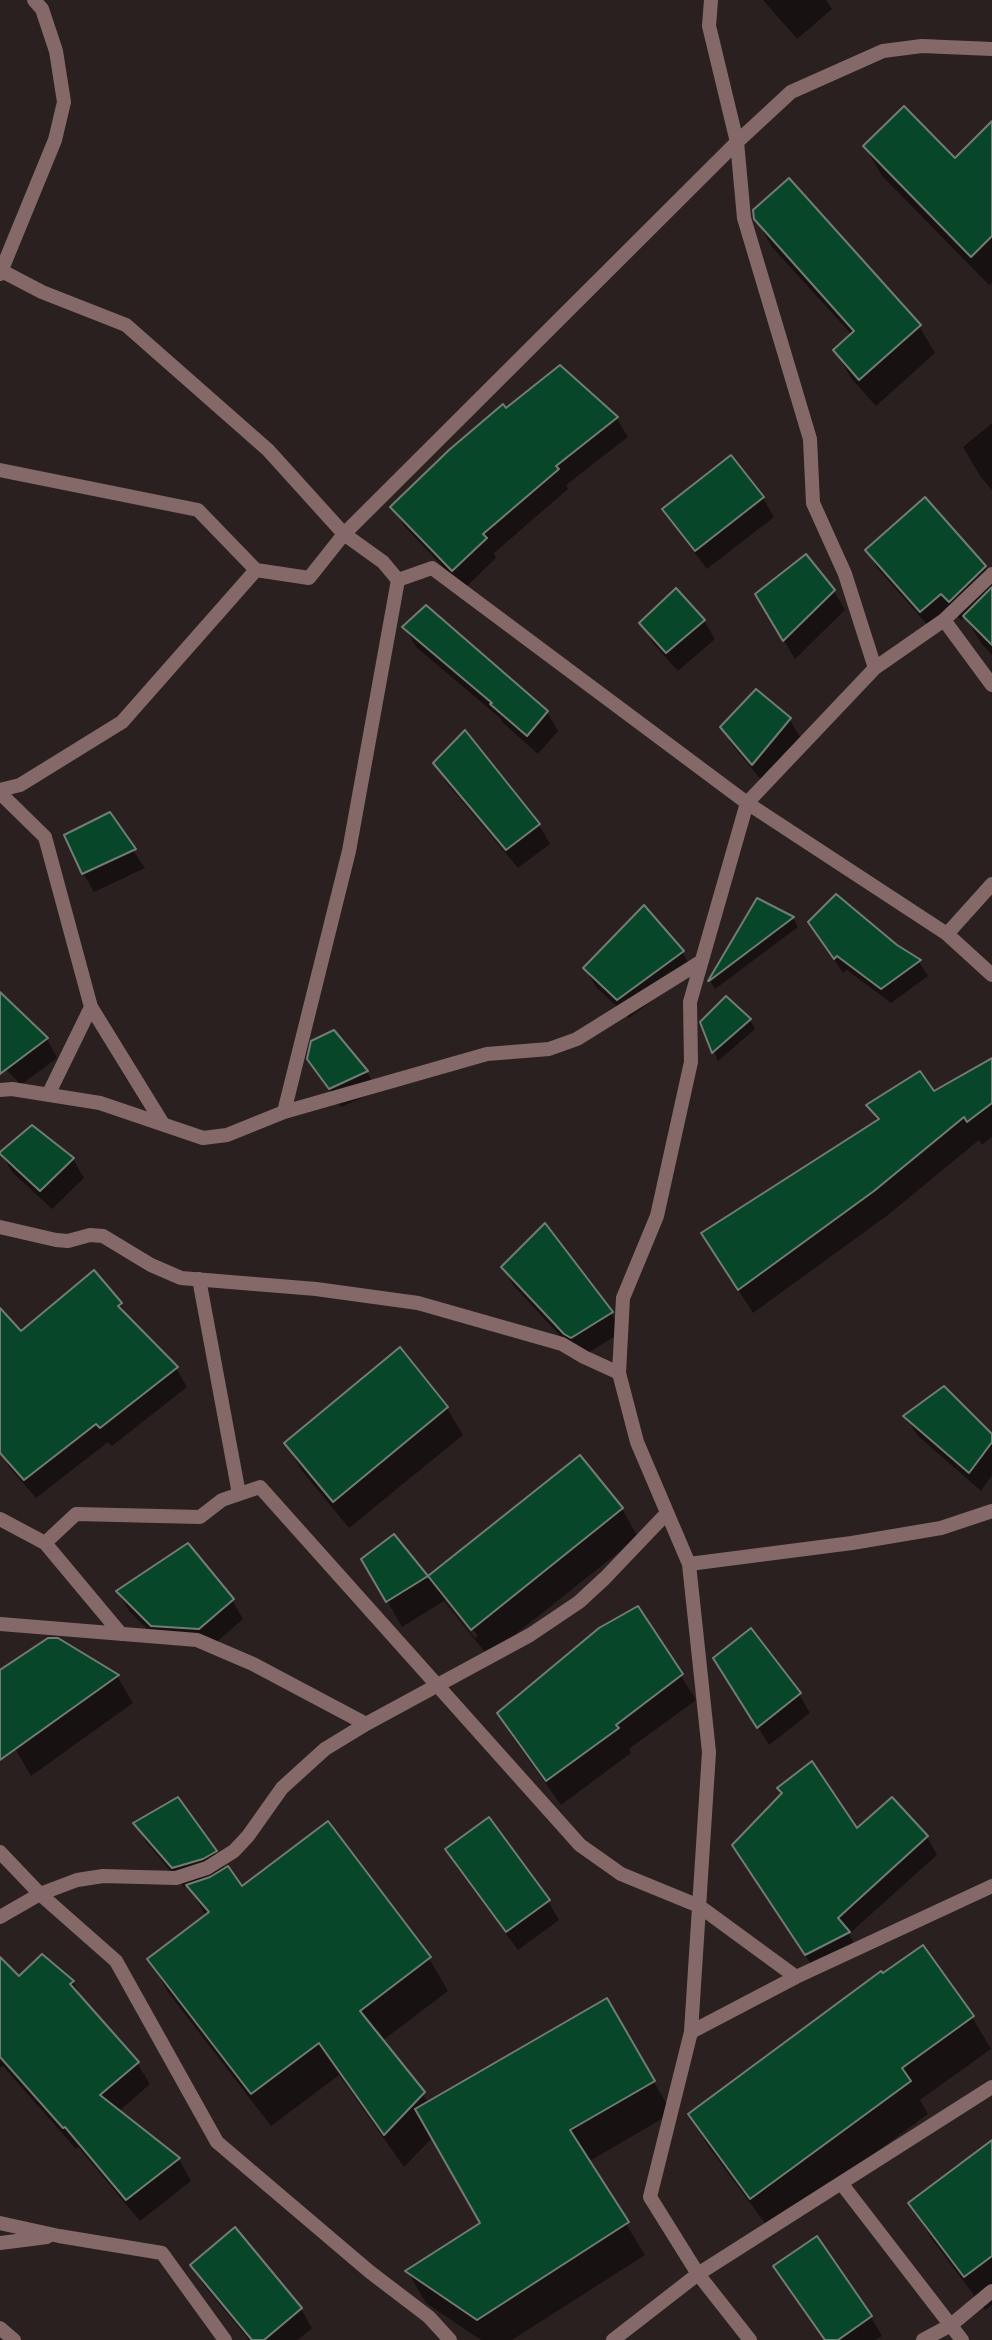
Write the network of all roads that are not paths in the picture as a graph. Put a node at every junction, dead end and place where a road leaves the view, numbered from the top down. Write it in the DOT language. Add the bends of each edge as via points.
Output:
graph roads {
  1 [pos="34,0"];
  2 [pos="711,0"];
  3 [pos="992,49"];
  4 [pos="737,142"];
  5 [pos="0,272"];
  6 [pos="0,470"];
  7 [pos="344,534"];
  8 [pos="256,570"];
  9 [pos="992,575"];
  10 [pos="398,580"];
  11 [pos="944,620"];
  12 [pos="875,668"];
  13 [pos="992,685"];
  14 [pos="0,791"];
  15 [pos="747,803"];
  16 [pos="992,884"];
  17 [pos="947,934"];
  18 [pos="702,961"];
  19 [pos="992,975"];
  20 [pos="91,1007"];
  21 [pos="0,1090"];
  22 [pos="48,1095"];
  23 [pos="284,1112"];
  24 [pos="163,1124"];
  25 [pos="0,1227"];
  26 [pos="199,1279"];
  27 [pos="619,1373"];
  28 [pos="239,1494"];
  29 [pos="992,1511"];
  30 [pos="667,1513"];
  31 [pos="0,1519"];
  32 [pos="45,1542"];
  33 [pos="689,1564"];
  34 [pos="0,1623"];
  35 [pos="121,1634"];
  36 [pos="435,1686"];
  37 [pos="366,1724"];
  38 [pos="0,1852"];
  39 [pos="992,1886"];
  40 [pos="40,1894"];
  41 [pos="699,1906"];
  42 [pos="0,1917"];
  43 [pos="796,1977"];
  44 [pos="691,2032"];
  45 [pos="992,2087"];
  46 [pos="841,2183"];
  47 [pos="0,2223"];
  48 [pos="59,2236"];
  49 [pos="0,2243"];
  50 [pos="698,2274"];
  51 [pos="992,2291"];
  52 [pos="951,2325"];
  53 [pos="0,2328"];
  54 [pos="14,2340"];
  55 [pos="225,2340"];
  56 [pos="450,2340"];
  57 [pos="613,2340"];
  58 [pos="750,2340"];
  59 [pos="923,2340"];
  60 [pos="962,2340"];
  1 -- 5 [label="street" via="42,9 56,51 64,102 55,140"];
  2 -- 4 [label="street" via="709,26"];
  3 -- 4 [label="street" via="922,46 883,51 792,92"];
  4 -- 7 [label="street"];
  4 -- 12 [label="street" via="744,218 810,439 813,503 845,574"];
  5 -- 7 [label="street" via="126,325 268,450"];
  6 -- 8 [label="street" via="198,510"];
  7 -- 8 [label="street" via="309,578"];
  7 -- 10 [label="street" via="383,562"];
  8 -- 14 [label="street" via="122,722 20,785"];
  9 -- 11 [label="street"];
  10 -- 15 [label="street" via="432,568"];
  10 -- 23 [label="street" via="349,851"];
  11 -- 12 [label="street"];
  11 -- 13 [label="street"];
  12 -- 15 [label="street"];
  14 -- 20 [label="street" via="45,837"];
  15 -- 17 [label="street"];
  15 -- 18 [label="street"];
  16 -- 17 [label="street"];
  17 -- 19 [label="street"];
  18 -- 23 [label="street" via="577,1039 549,1049 487,1054"];
  18 -- 27 [label="street" via="690,1002 691,1062 657,1216 623,1298"];
  20 -- 22 [label="street"];
  20 -- 24 [label="street"];
  21 -- 22 [label="street"];
  22 -- 24 [label="street" via="100,1103"];
  23 -- 24 [label="street" via="227,1135 203,1138"];
  25 -- 26 [label="street" via="56,1240 103,1236 165,1272"];
  26 -- 27 [label="street" via="418,1303 562,1344"];
  26 -- 28 [label="street"];
  27 -- 30 [label="street" via="637,1443"];
  28 -- 32 [label="street" via="200,1517 76,1514"];
  28 -- 36 [label="street" via="260,1487"];
  29 -- 33 [label="street" via="941,1528"];
  30 -- 33 [label="street"];
  30 -- 36 [label="street" via="579,1602 530,1635"];
  31 -- 32 [label="street"];
  32 -- 35 [label="street"];
  33 -- 41 [label="street" via="709,1752"];
  34 -- 35 [label="street"];
  35 -- 37 [label="street" via="197,1640 223,1649"];
  36 -- 37 [label="street"];
  36 -- 41 [label="street" via="580,1845 621,1874"];
  37 -- 40 [label="street" via="325,1749 282,1788 234,1851 207,1868 176,1878 77,1880"];
  38 -- 40 [label="street"];
  39 -- 43 [label="street"];
  40 -- 42 [label="street"];
  40 -- 56 [label="street" via="116,1961 217,2142 429,2317"];
  41 -- 43 [label="street"];
  41 -- 44 [label="street"];
  43 -- 44 [label="street"];
  44 -- 50 [label="street" via="650,2197"];
  45 -- 46 [label="street"];
  46 -- 50 [label="street"];
  46 -- 52 [label="street"];
  47 -- 48 [label="street"];
  48 -- 49 [label="street"];
  48 -- 55 [label="street" via="162,2253"];
  50 -- 57 [label="street"];
  50 -- 58 [label="street"];
  51 -- 52 [label="street"];
  52 -- 59 [label="street"];
  52 -- 60 [label="street"];
  53 -- 54 [label="street"];
}
